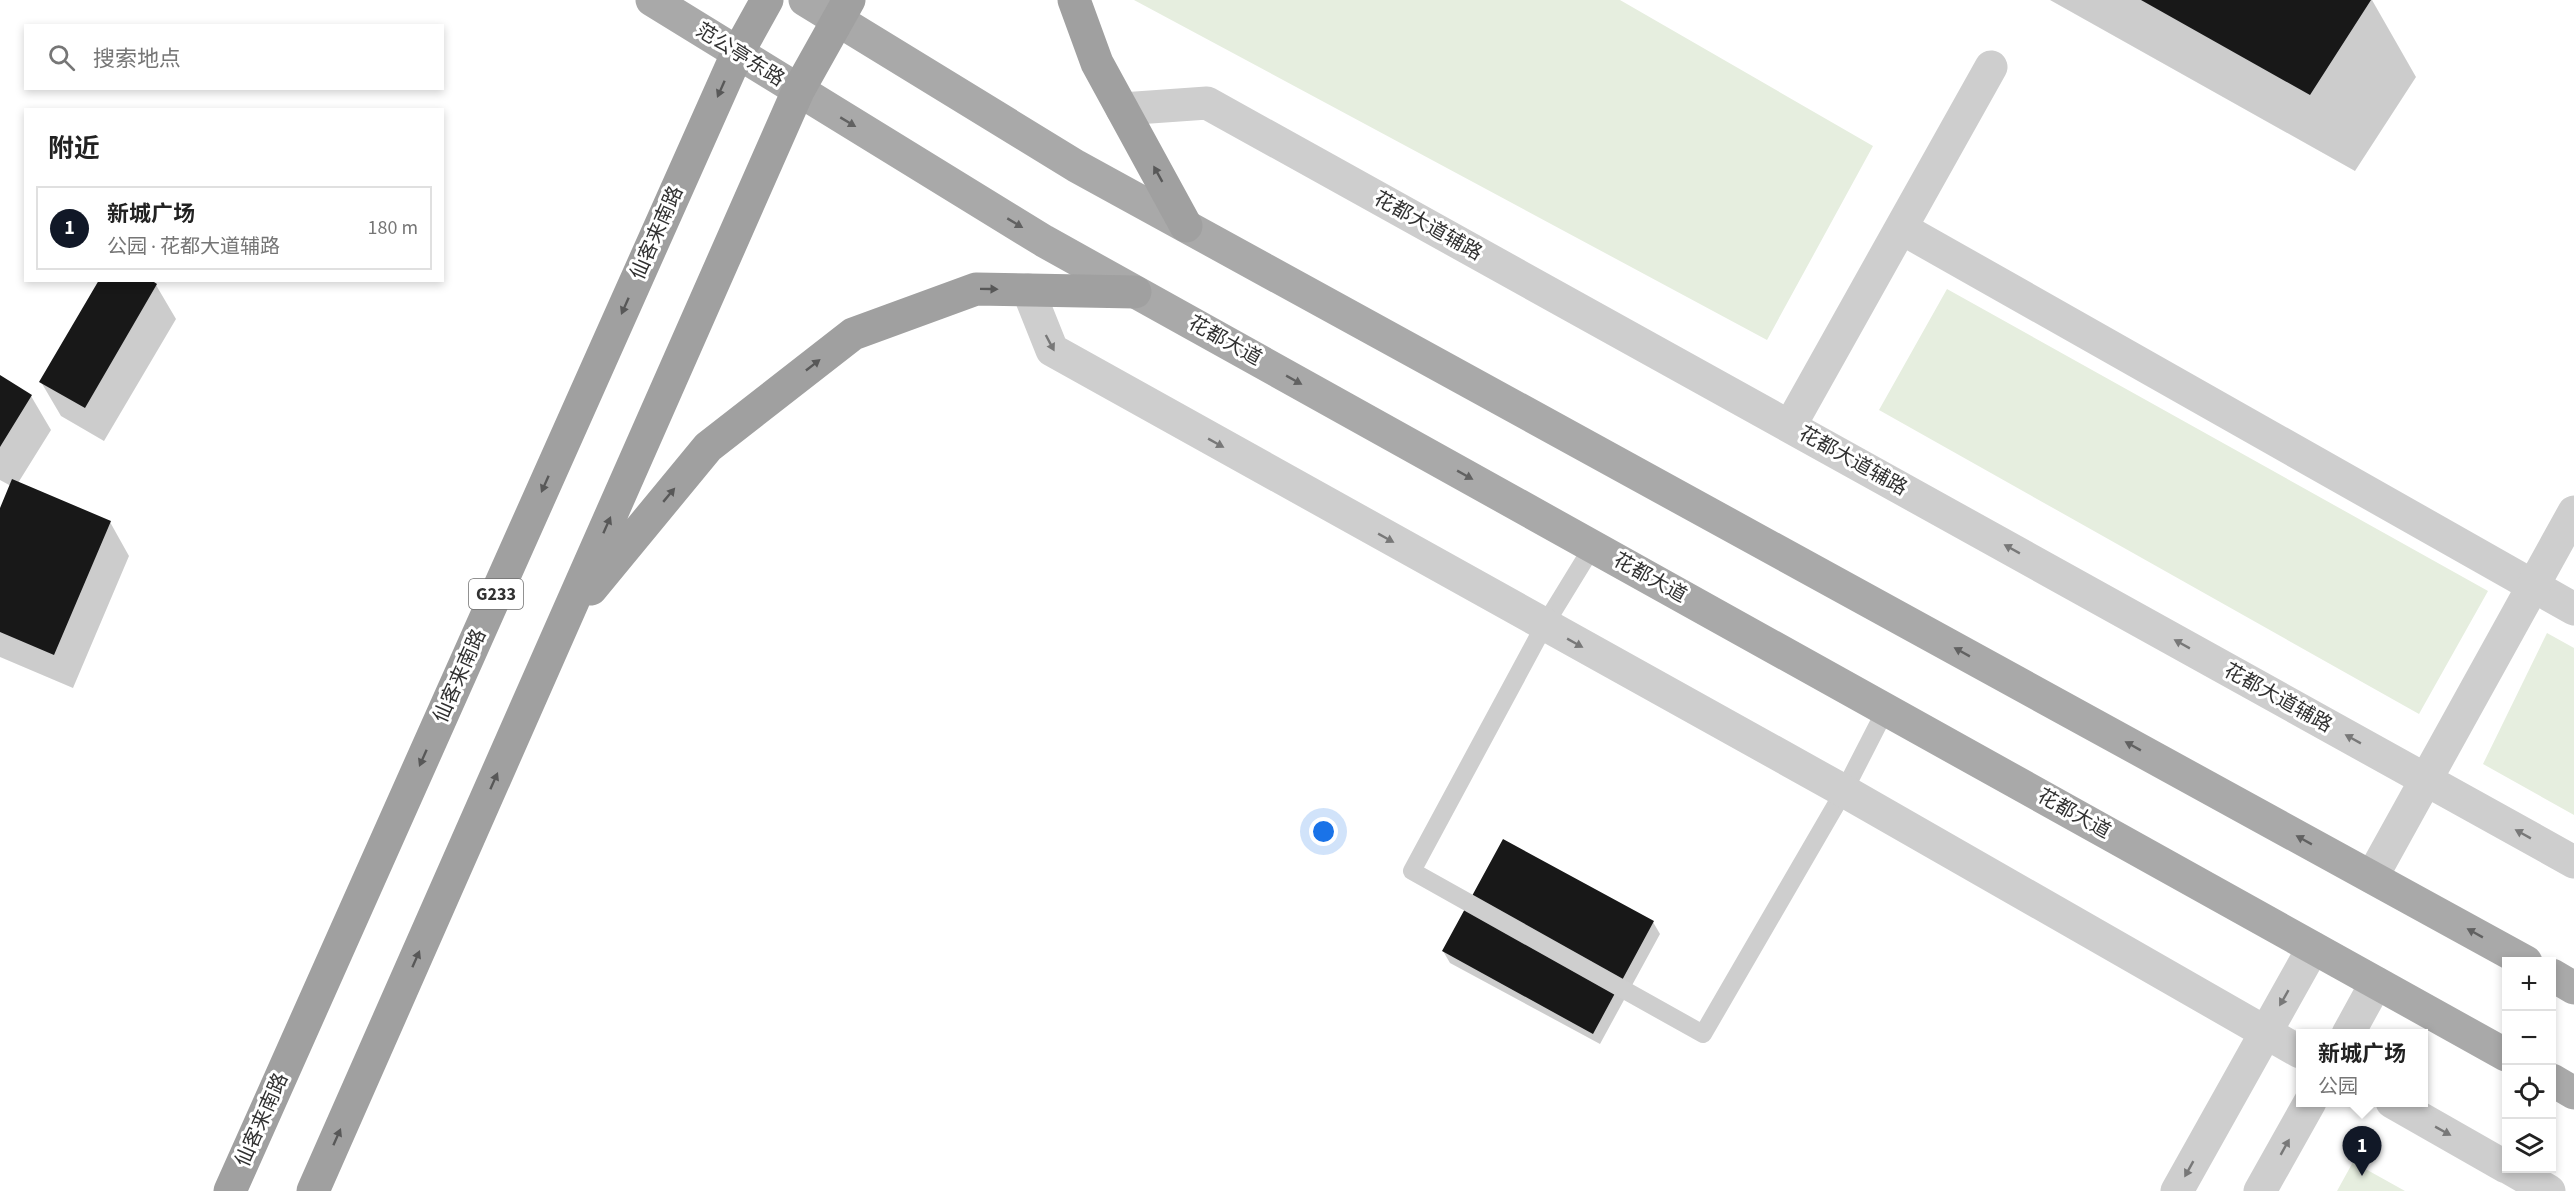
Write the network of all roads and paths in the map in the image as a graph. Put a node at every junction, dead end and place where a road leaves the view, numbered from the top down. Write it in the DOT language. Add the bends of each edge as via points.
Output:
graph roads {
  1 [pos="652,0"];
  2 [pos="767,0"];
  3 [pos="805,0"];
  4 [pos="1074,0"];
  5 [pos="843,11"];
  6 [pos="737,54"];
  7 [pos="1991,67"];
  8 [pos="798,91"];
  9 [pos="1122,109"];
  10 [pos="1186,226"];
  11 [pos="1901,228"];
  12 [pos="1028,290"];
  13 [pos="1135,292"];
  14 [pos="1790,426"];
  15 [pos="2574,512"];
  16 [pos="1593,546"];
  17 [pos="2533,586"];
  18 [pos="2574,609"];
  19 [pos="565,621"];
  20 [pos="1544,626"];
  21 [pos="1886,709"];
  22 [pos="2425,780"];
  23 [pos="1844,791"];
  24 [pos="2574,862"];
  25 [pos="2372,877"];
  26 [pos="2313,948"];
  27 [pos="2517,957"];
  28 [pos="2556,977"];
  29 [pos="2376,982"];
  30 [pos="2574,988"];
  31 [pos="2351,1029"];
  32 [pos="2265,1032"];
  33 [pos="2296,1049"];
  34 [pos="2502,1053"];
  35 [pos="2556,1082"];
  36 [pos="2574,1093"];
  37 [pos="2307,1107"];
  38 [pos="2400,1107"];
  39 [pos="2502,1165"];
  40 [pos="2517,1173"];
  41 [pos="230,1191"];
  42 [pos="313,1191"];
  43 [pos="2177,1191"];
  44 [pos="2260,1191"];
  45 [pos="2549,1191"];
  1 -- 6 [label="main road, 范公亭东路"];
  2 -- 6 [label="highway, 仙客来南路 / G233"];
  3 -- 5 [label="main road"];
  4 -- 9 [label="highway" via="1097,63"];
  5 -- 8 [label="highway"];
  5 -- 10 [label="main road" via="1076,166"];
  6 -- 8 [label="main road, 范公亭东路"];
  6 -- 41 [label="highway, 仙客来南路 / G233, one-way"];
  7 -- 11 [label="street"];
  8 -- 13 [label="main road, 花都大道, one-way"];
  19 -- 8 [label="highway, one-way"];
  10 -- 9 [label="highway, one-way"];
  9 -- 14 [label="street, 花都大道辅路" via="1207,103"];
  25 -- 10 [label="main road, one-way"];
  11 -- 14 [label="street"];
  11 -- 17 [label="street"];
  12 -- 13 [label="highway"];
  19 -- 12 [label="highway, one-way" via="708,447 853,334 976,289"];
  12 -- 20 [label="street, one-way" via="1052,350"];
  13 -- 16 [label="main road, 花都大道, one-way"];
  22 -- 14 [label="street, 花都大道辅路, one-way"];
  15 -- 17 [label="street"];
  16 -- 20 [label="lane"];
  16 -- 21 [label="main road, 花都大道"];
  17 -- 18 [label="street"];
  17 -- 22 [label="street"];
  42 -- 19 [label="highway, one-way"];
  20 -- 23 [label="street, one-way"];
  20 -- 23 [label="lane" via="1412,871 1703,1034"];
  21 -- 23 [label="lane"];
  21 -- 26 [label="main road, 花都大道"];
  24 -- 22 [label="street, 花都大道辅路, one-way"];
  22 -- 25 [label="street"];
  23 -- 32 [label="street"];
  27 -- 25 [label="main road, one-way"];
  26 -- 29 [label="main road, 花都大道"];
  26 -- 32 [label="street, one-way"];
  28 -- 30 [label="main road"];
  29 -- 31 [label="street"];
  29 -- 34 [label="main road, 花都大道"];
  32 -- 33 [label="street"];
  32 -- 43 [label="street, one-way"];
  35 -- 36 [label="main road"];
  44 -- 37 [label="street, one-way"];
  38 -- 39 [label="street, one-way"];
  40 -- 45 [label="street"];
}
